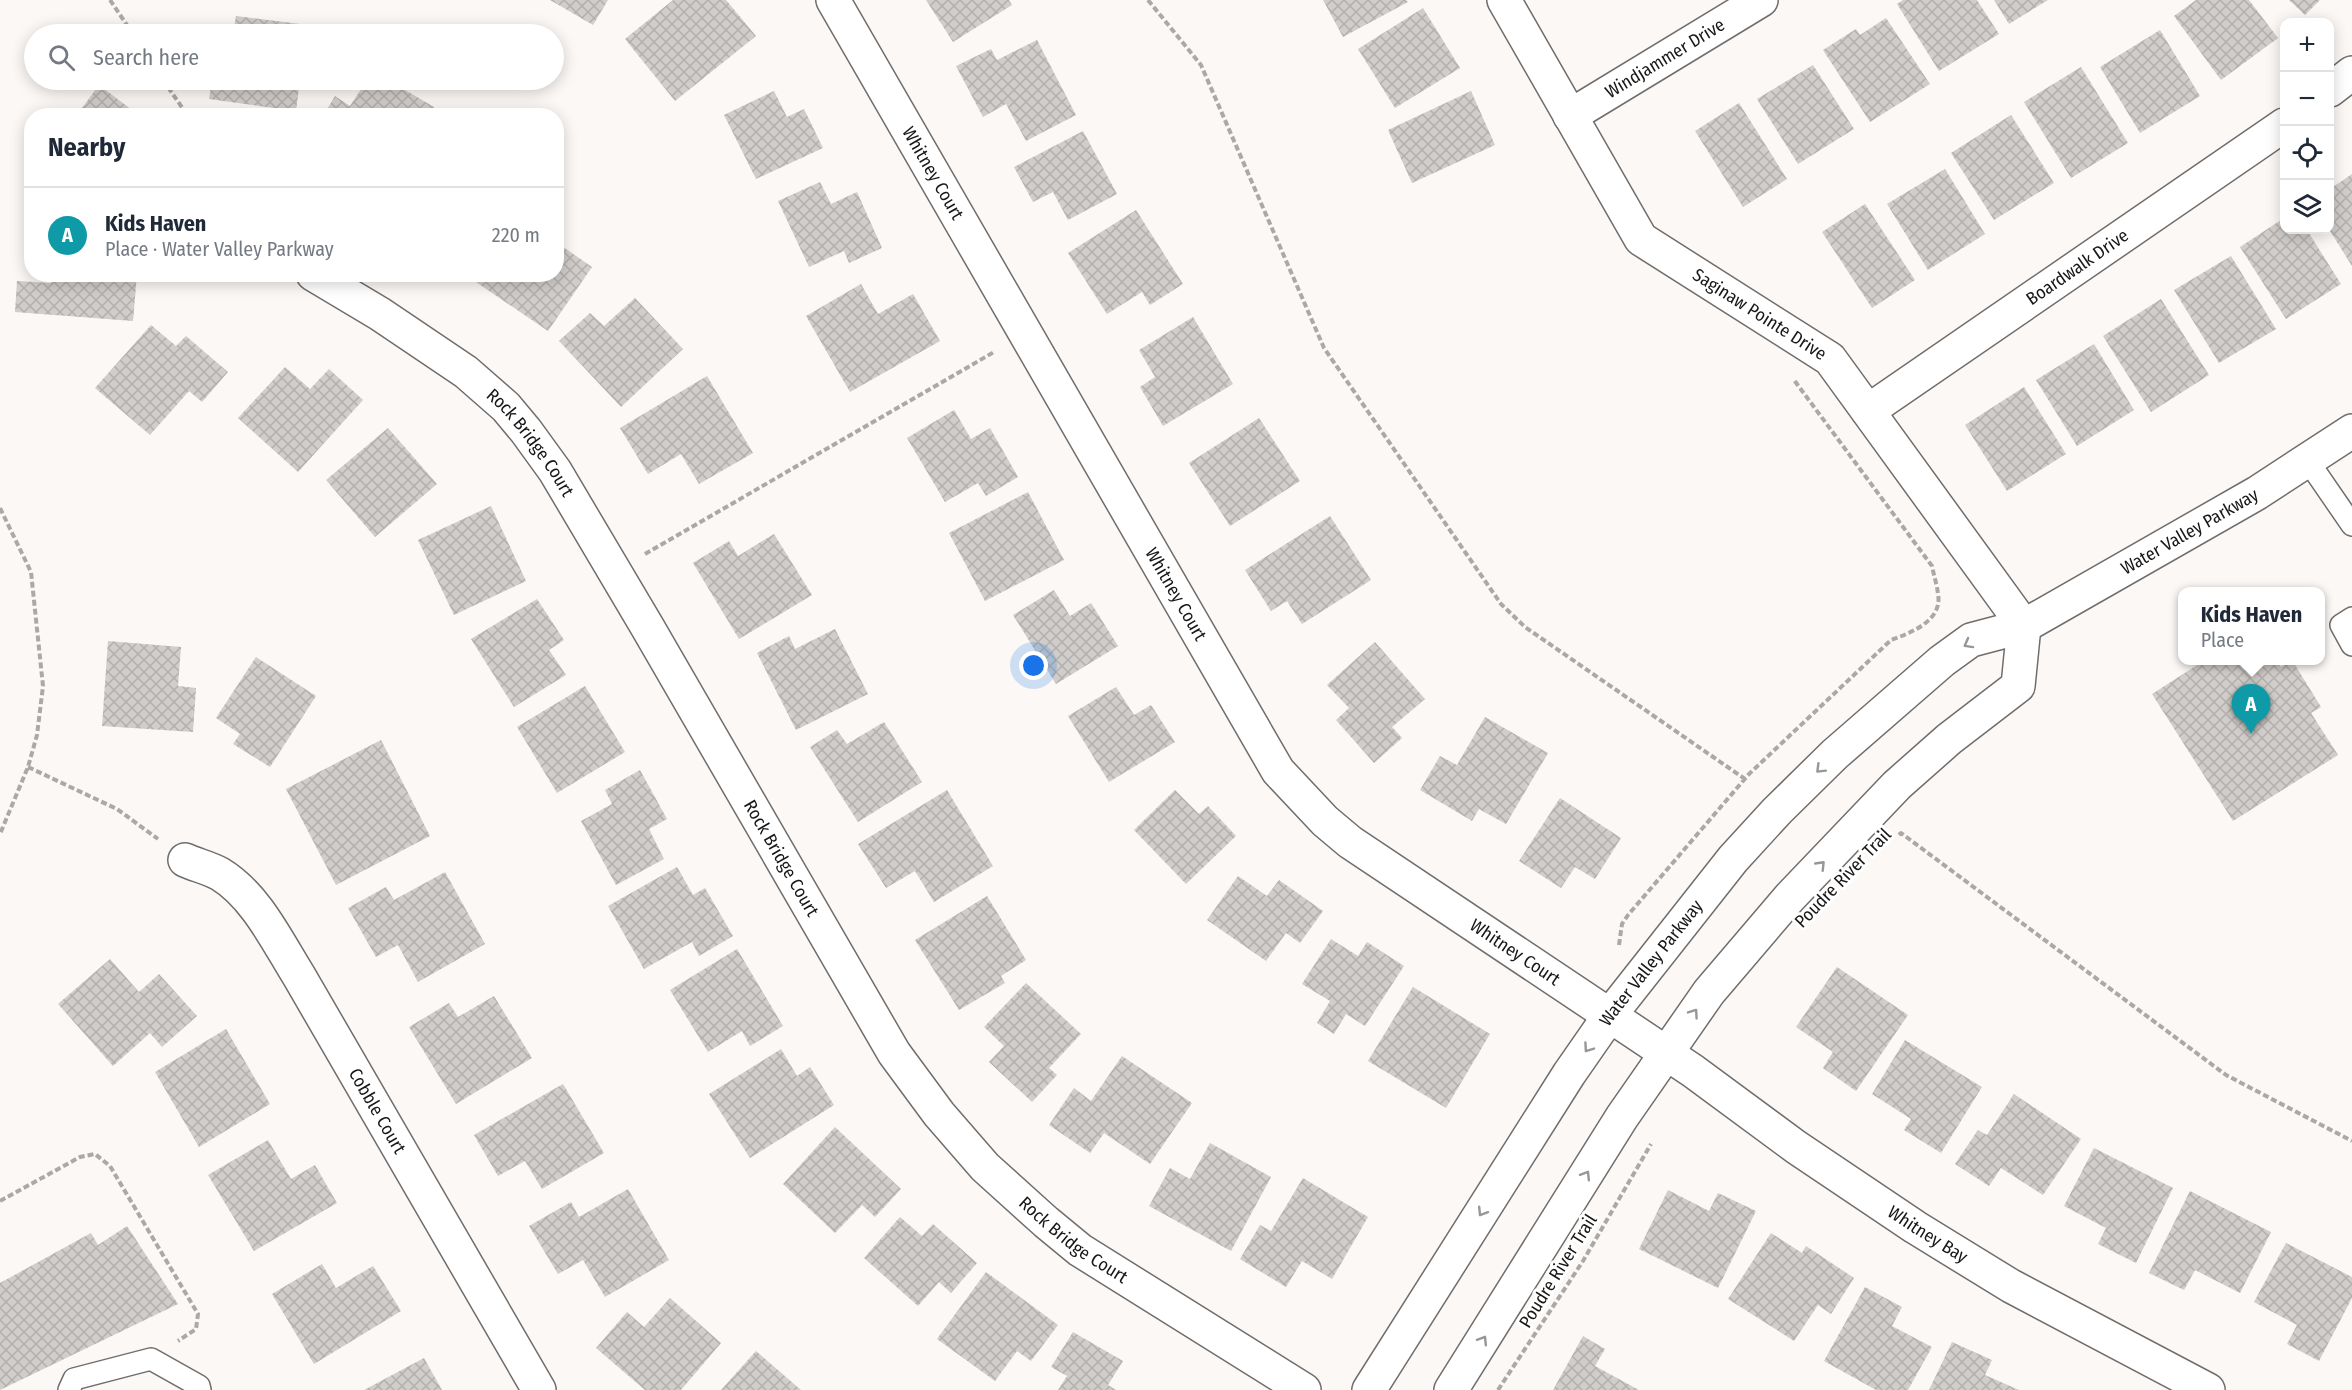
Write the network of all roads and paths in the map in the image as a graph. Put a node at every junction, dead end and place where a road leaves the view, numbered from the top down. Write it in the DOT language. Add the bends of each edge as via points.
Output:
graph roads {
  1 [pos="110,0"];
  2 [pos="833,0"];
  3 [pos="1148,0"];
  4 [pos="1504,0"];
  5 [pos="1761,0"];
  6 [pos="126,24"];
  7 [pos="2352,73"];
  8 [pos="2334,87"];
  9 [pos="170,90"];
  10 [pos="182,108"];
  11 [pos="1570,116"];
  12 [pos="2283,126"];
  13 [pos="326,282"];
  14 [pos="1026,334"];
  15 [pos="1793,379"];
  16 [pos="1868,411"];
  17 [pos="2352,431"];
  18 [pos="2308,461"];
  19 [pos="0,508"];
  20 [pos="2352,525"];
  21 [pos="615,572"];
  22 [pos="2352,618"];
  23 [pos="2024,627"];
  24 [pos="2352,645"];
  25 [pos="28,767"];
  26 [pos="1744,779"];
  27 [pos="0,834"];
  28 [pos="1893,842"];
  29 [pos="185,860"];
  30 [pos="1618,949"];
  31 [pos="1610,1015"];
  32 [pos="1665,1053"];
  33 [pos="1652,1141"];
  34 [pos="2352,1141"];
  35 [pos="0,1201"];
  36 [pos="152,1359"];
  37 [pos="69,1390"];
  38 [pos="201,1390"];
  39 [pos="539,1390"];
  40 [pos="1304,1390"];
  41 [pos="1369,1390"];
  42 [pos="1452,1390"];
  43 [pos="1498,1390"];
  44 [pos="2208,1390"];
  1 -- 6 [label="path"];
  2 -- 14 [label="street, Whitney Court"];
  3 -- 26 [label="path" via="1201,65 1323,348 1501,604 1525,627"];
  4 -- 11 [label="street, Saginaw Pointe Drive"];
  5 -- 11 [label="street, Windjammer Drive"];
  7 -- 8 [label="street"];
  9 -- 10 [label="path"];
  11 -- 16 [label="street, Saginaw Pointe Drive" via="1641,238 1830,359"];
  12 -- 16 [label="street, Boardwalk Drive"];
  13 -- 21 [label="street, Rock Bridge Court" via="466,372 506,407 555,471"];
  14 -- 21 [label="path"];
  14 -- 31 [label="street, Whitney Court" via="1278,771 1350,842"];
  15 -- 26 [label="path" via="1932,566 1939,596 1935,612 1916,631 1891,640"];
  16 -- 23 [label="street, Saginaw Pointe Drive"];
  17 -- 18 [label="street, Water Valley Parkway"];
  18 -- 20 [label="lane"];
  18 -- 23 [label="street, Water Valley Parkway"];
  19 -- 25 [label="path" via="31,572 43,686 37,735"];
  21 -- 40 [label="street, Rock Bridge Court" via="894,1053 939,1114 985,1167 1080,1250"];
  22 -- 24 [label="lane" via="2342,625"];
  23 -- 31 [label="street, Water Valley Parkway, one-way" via="1971,640 1835,754 1733,859"];
  32 -- 23 [label="street, one-way" via="1708,992 1790,897 1898,786 1949,739 2018,686"];
  25 -- 27 [label="path"];
  25 -- 29 [label="path" via="117,809"];
  26 -- 30 [label="path" via="1628,915 1622,924"];
  28 -- 34 [label="path, Poudre River Trail" via="1901,834 2226,1075"];
  29 -- 39 [label="street, Cobble Court" via="219,874 242,891 269,928"];
  31 -- 32 [label="street, Whitney Court"];
  31 -- 41 [label="street, Water Valley Parkway, one-way"];
  42 -- 32 [label="street, one-way"];
  32 -- 44 [label="street, Whitney Bay" via="1915,1227 2011,1286"];
  33 -- 43 [label="path, Poudre River Trail" via="1583,1261"];
  35 -- 36 [label="path" via="80,1157 95,1154 110,1166 198,1314 196,1329"];
  36 -- 37 [label="lane" via="74,1379"];
  36 -- 38 [label="lane"];
}
